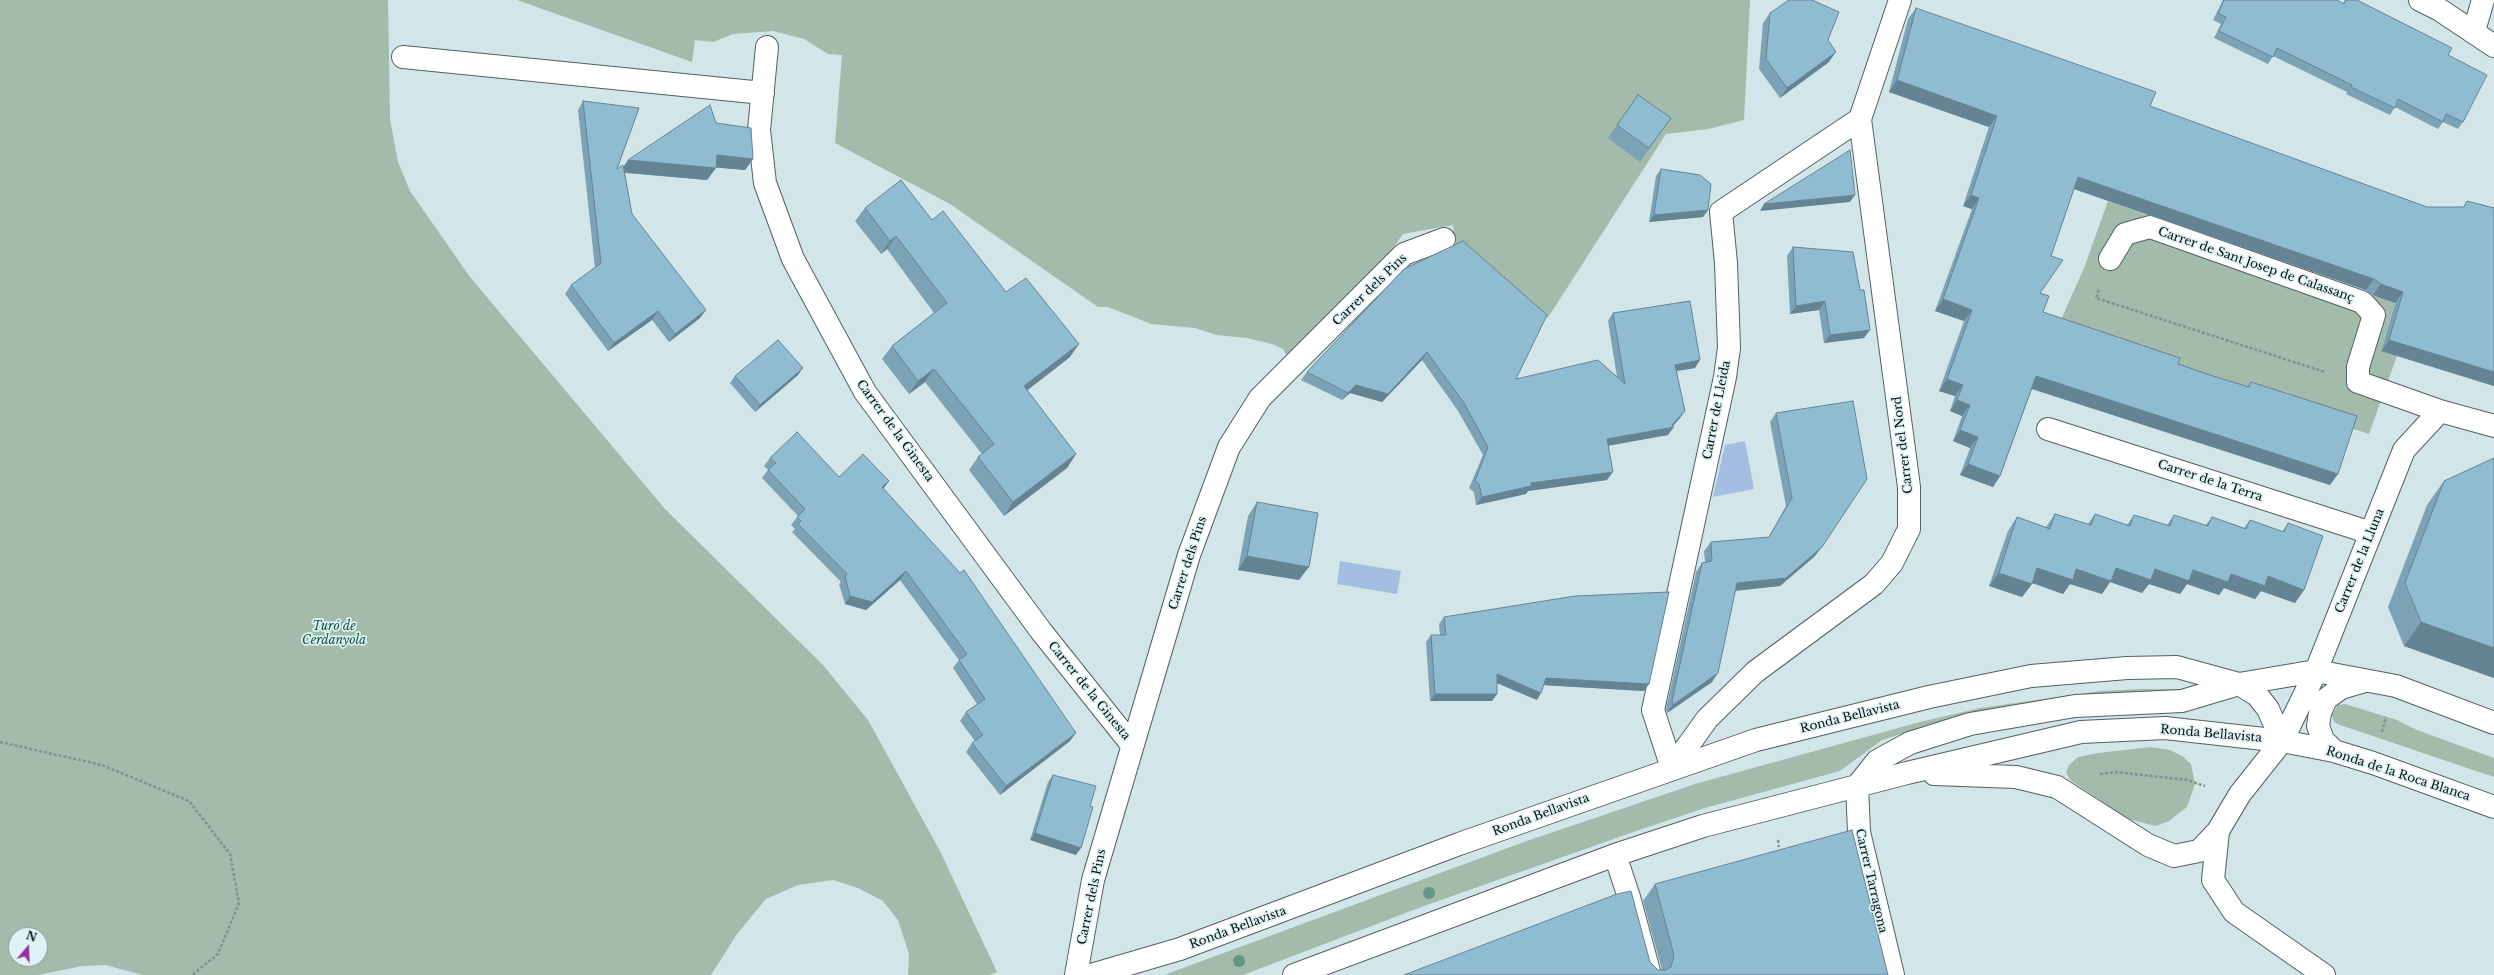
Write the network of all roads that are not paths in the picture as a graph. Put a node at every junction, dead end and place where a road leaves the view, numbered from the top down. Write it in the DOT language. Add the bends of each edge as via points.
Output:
graph roads {
  1 [pos="1900,0"];
  2 [pos="2420,0"];
  3 [pos="2483,0"];
  4 [pos="2474,31"];
  5 [pos="2494,46"];
  6 [pos="767,48"];
  7 [pos="403,57"];
  8 [pos="763,93"];
  9 [pos="1860,119"];
  10 [pos="1444,239"];
  11 [pos="2110,259"];
  12 [pos="2440,411"];
  13 [pos="2494,426"];
  14 [pos="2048,429"];
  15 [pos="2371,533"];
  16 [pos="2316,671"];
  17 [pos="2368,680"];
  18 [pos="2239,684"];
  19 [pos="2494,723"];
  20 [pos="2282,741"];
  21 [pos="1132,745"];
  22 [pos="2334,751"];
  23 [pos="1672,768"];
  24 [pos="1907,773"];
  25 [pos="1857,786"];
  26 [pos="2494,807"];
  27 [pos="2218,831"];
  28 [pos="1614,855"];
  29 [pos="1076,975"];
  30 [pos="1091,975"];
  31 [pos="1294,975"];
  32 [pos="1650,975"];
  33 [pos="1893,975"];
  34 [pos="2324,975"];
  1 -- 9 [label="street"];
  2 -- 4 [label="street"];
  3 -- 4 [label="street"];
  4 -- 5 [label="street"];
  6 -- 8 [label="street, Carrer de la Ginesta"];
  7 -- 8 [label="street"];
  8 -- 21 [label="street, Carrer de la Ginesta" via="760,130 765,183 793,259 865,392 1041,631"];
  9 -- 23 [label="street, Carrer de Lleida" via="1721,212 1729,348 1725,377 1653,710"];
  9 -- 23 [label="street, Carrer del Nord" via="1909,487 1909,529 1892,562 1874,584 1754,672 1707,719"];
  10 -- 21 [label="street, Carrer dels Pins" via="1404,254 1260,398 1229,447 1189,555"];
  11 -- 12 [label="street, Carrer de Sant Josep de Calassanç" via="2125,234 2150,227 2362,302 2374,315 2358,367 2358,382"];
  12 -- 13 [label="street"];
  12 -- 15 [label="street, Carrer de la Lluna" via="2404,450"];
  14 -- 15 [label="street, Carrer de la Terra"];
  15 -- 16 [label="street, Carrer de la Lluna"];
  16 -- 17 [label="street"];
  16 -- 18 [label="street"];
  16 -- 20 [label="street"];
  17 -- 19 [label="street" via="2396,686"];
  17 -- 22 [label="street" via="2341,688 2326,699 2318,726 2323,740"];
  18 -- 20 [label="street" via="2257,696 2268,709"];
  18 -- 23 [label="street, Ronda Bellavista" via="2177,667 2127,668 2031,676 1929,697 1756,740"];
  18 -- 25 [label="street" via="2182,701 2075,706 1970,724 1910,743 1877,761"];
  20 -- 22 [label="street, Ronda de la Roca Blanca"];
  20 -- 24 [label="street, Ronda Bellavista" via="2165,728 2081,732"];
  20 -- 27 [label="street" via="2240,794"];
  21 -- 29 [label="street, Carrer dels Pins" via="1093,880"];
  22 -- 26 [label="street, Ronda de la Roca Blanca"];
  23 -- 30 [label="street, Ronda Bellavista" via="1459,844 1180,949"];
  24 -- 25 [label="street, Ronda Bellavista"];
  24 -- 27 [label="street" via="2016,777 2057,787 2148,845 2174,856 2199,851"];
  25 -- 28 [label="street, Ronda Bellavista" via="1703,826"];
  25 -- 33 [label="street, Carrer Tarragona" via="1859,832"];
  27 -- 34 [label="street" via="2213,880 2234,912"];
  28 -- 31 [label="street, Ronda Bellavista"];
  28 -- 32 [label="street" via="1629,897"];
}
